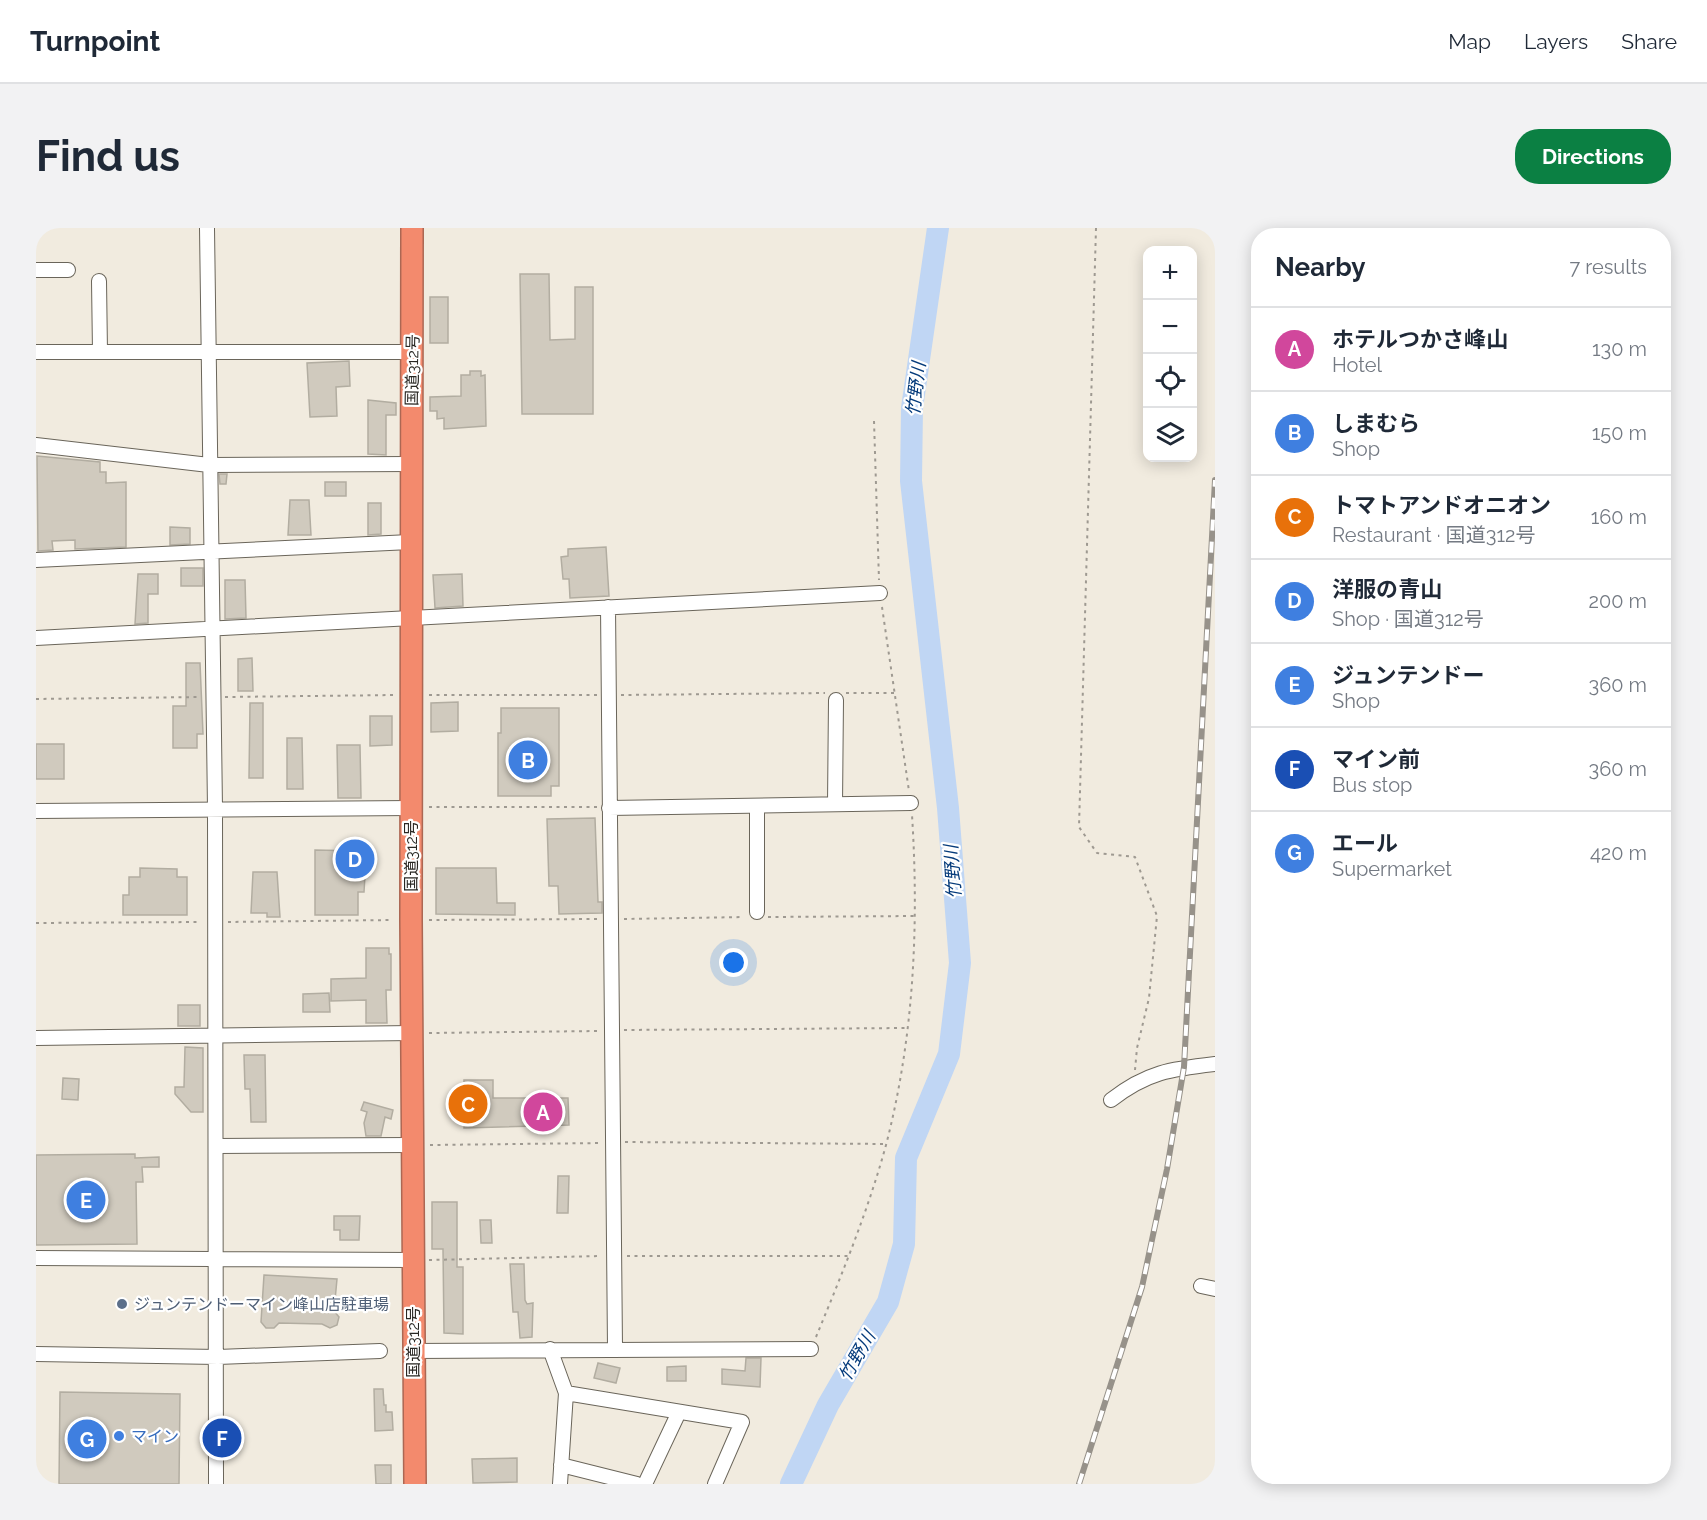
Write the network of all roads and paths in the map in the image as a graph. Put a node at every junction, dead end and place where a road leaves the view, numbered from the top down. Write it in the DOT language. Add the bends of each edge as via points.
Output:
graph roads {
  1 [pos="207,228"];
  2 [pos="412,228"];
  3 [pos="1096,228"];
  4 [pos="36,270"];
  5 [pos="68,270"];
  6 [pos="99,280"];
  7 [pos="36,352"];
  8 [pos="99,352"];
  9 [pos="412,352"];
  10 [pos="208,353"];
  11 [pos="874,421"];
  12 [pos="36,445"];
  13 [pos="411,464"];
  14 [pos="209,465"];
  15 [pos="410,542"];
  16 [pos="212,553"];
  17 [pos="36,560"];
  18 [pos="879,593"];
  19 [pos="608,607"];
  20 [pos="413,617"];
  21 [pos="211,629"];
  22 [pos="36,638"];
  23 [pos="895,693"];
  24 [pos="411,694"];
  25 [pos="608,695"];
  26 [pos="213,697"];
  27 [pos="36,699"];
  28 [pos="836,700"];
  29 [pos="911,803"];
  30 [pos="835,804"];
  31 [pos="757,806"];
  32 [pos="215,808"];
  33 [pos="411,808"];
  34 [pos="609,808"];
  35 [pos="36,811"];
  36 [pos="757,916"];
  37 [pos="916,916"];
  38 [pos="610,919"];
  39 [pos="411,920"];
  40 [pos="908,1028"];
  41 [pos="611,1030"];
  42 [pos="412,1033"];
  43 [pos="216,1035"];
  44 [pos="36,1038"];
  45 [pos="1215,1064"];
  46 [pos="1134,1084"];
  47 [pos="1111,1100"];
  48 [pos="612,1142"];
  49 [pos="886,1144"];
  50 [pos="412,1145"];
  51 [pos="217,1146"];
  52 [pos="614,1256"];
  53 [pos="850,1256"];
  54 [pos="36,1258"];
  55 [pos="217,1258"];
  56 [pos="413,1260"];
  57 [pos="1201,1286"];
  58 [pos="1215,1289"];
  59 [pos="615,1348"];
  60 [pos="811,1348"];
  61 [pos="550,1349"];
  62 [pos="380,1351"];
  63 [pos="413,1352"];
  64 [pos="36,1354"];
  65 [pos="218,1357"];
  66 [pos="566,1393"];
  67 [pos="679,1412"];
  68 [pos="561,1465"];
  69 [pos="216,1484"];
  70 [pos="415,1484"];
  71 [pos="560,1484"];
  72 [pos="638,1484"];
  73 [pos="645,1484"];
  74 [pos="715,1484"];
  1 -- 10 [label="street"];
  2 -- 9 [label="highway, 国道312号"];
  3 -- 46 [label="path" via="1079,826 1097,853 1135,857 1156,916 1149,998 1137,1048"];
  4 -- 5 [label="street"];
  6 -- 8 [label="street"];
  7 -- 8 [label="street"];
  8 -- 10 [label="street"];
  9 -- 10 [label="street"];
  9 -- 13 [label="highway, 国道312号"];
  10 -- 14 [label="street"];
  11 -- 18 [label="path"];
  12 -- 14 [label="street"];
  13 -- 14 [label="street"];
  13 -- 15 [label="highway, 国道312号"];
  14 -- 16 [label="street"];
  15 -- 16 [label="street"];
  15 -- 20 [label="highway, 国道312号"];
  16 -- 17 [label="street"];
  16 -- 21 [label="street"];
  18 -- 19 [label="street"];
  18 -- 23 [label="path"];
  19 -- 20 [label="street"];
  19 -- 25 [label="street"];
  20 -- 21 [label="street"];
  20 -- 24 [label="highway, 国道312号"];
  21 -- 22 [label="street"];
  21 -- 26 [label="street"];
  23 -- 25 [label="path"];
  23 -- 29 [label="path"];
  24 -- 25 [label="path"];
  24 -- 26 [label="path"];
  24 -- 33 [label="highway, 国道312号"];
  25 -- 34 [label="street"];
  26 -- 27 [label="path"];
  26 -- 32 [label="street"];
  28 -- 30 [label="street"];
  29 -- 30 [label="street"];
  29 -- 37 [label="path"];
  30 -- 31 [label="street"];
  31 -- 34 [label="street"];
  31 -- 36 [label="street"];
  32 -- 33 [label="street"];
  32 -- 35 [label="street"];
  32 -- 43 [label="street"];
  33 -- 34 [label="path"];
  33 -- 39 [label="highway, 国道312号"];
  34 -- 38 [label="street"];
  36 -- 37 [label="path"];
  36 -- 38 [label="path"];
  37 -- 40 [label="path"];
  38 -- 39 [label="path"];
  38 -- 41 [label="street"];
  39 -- 42 [label="highway, 国道312号"];
  40 -- 41 [label="path"];
  40 -- 49 [label="path"];
  41 -- 42 [label="path"];
  41 -- 48 [label="street"];
  42 -- 43 [label="street"];
  42 -- 50 [label="highway, 国道312号"];
  43 -- 44 [label="street"];
  43 -- 51 [label="street"];
  45 -- 46 [label="street" via="1163,1070"];
  46 -- 47 [label="street"];
  48 -- 49 [label="path"];
  48 -- 50 [label="path"];
  48 -- 52 [label="street"];
  49 -- 53 [label="path"];
  50 -- 51 [label="street"];
  50 -- 56 [label="highway, 国道312号"];
  51 -- 55 [label="street"];
  52 -- 53 [label="path"];
  52 -- 56 [label="path"];
  52 -- 59 [label="street"];
  53 -- 60 [label="path"];
  54 -- 55 [label="street"];
  55 -- 56 [label="street"];
  55 -- 65 [label="street"];
  56 -- 63 [label="highway, 国道312号"];
  57 -- 58 [label="street"];
  59 -- 60 [label="street"];
  59 -- 61 [label="street"];
  61 -- 63 [label="street"];
  61 -- 66 [label="street"];
  62 -- 65 [label="street"];
  63 -- 70 [label="highway, 国道312号"];
  64 -- 65 [label="street"];
  65 -- 69 [label="street"];
  66 -- 67 [label="street"];
  66 -- 68 [label="street"];
  67 -- 73 [label="street"];
  67 -- 74 [label="street" via="742,1422"];
  68 -- 71 [label="street"];
  68 -- 72 [label="street"];
}
